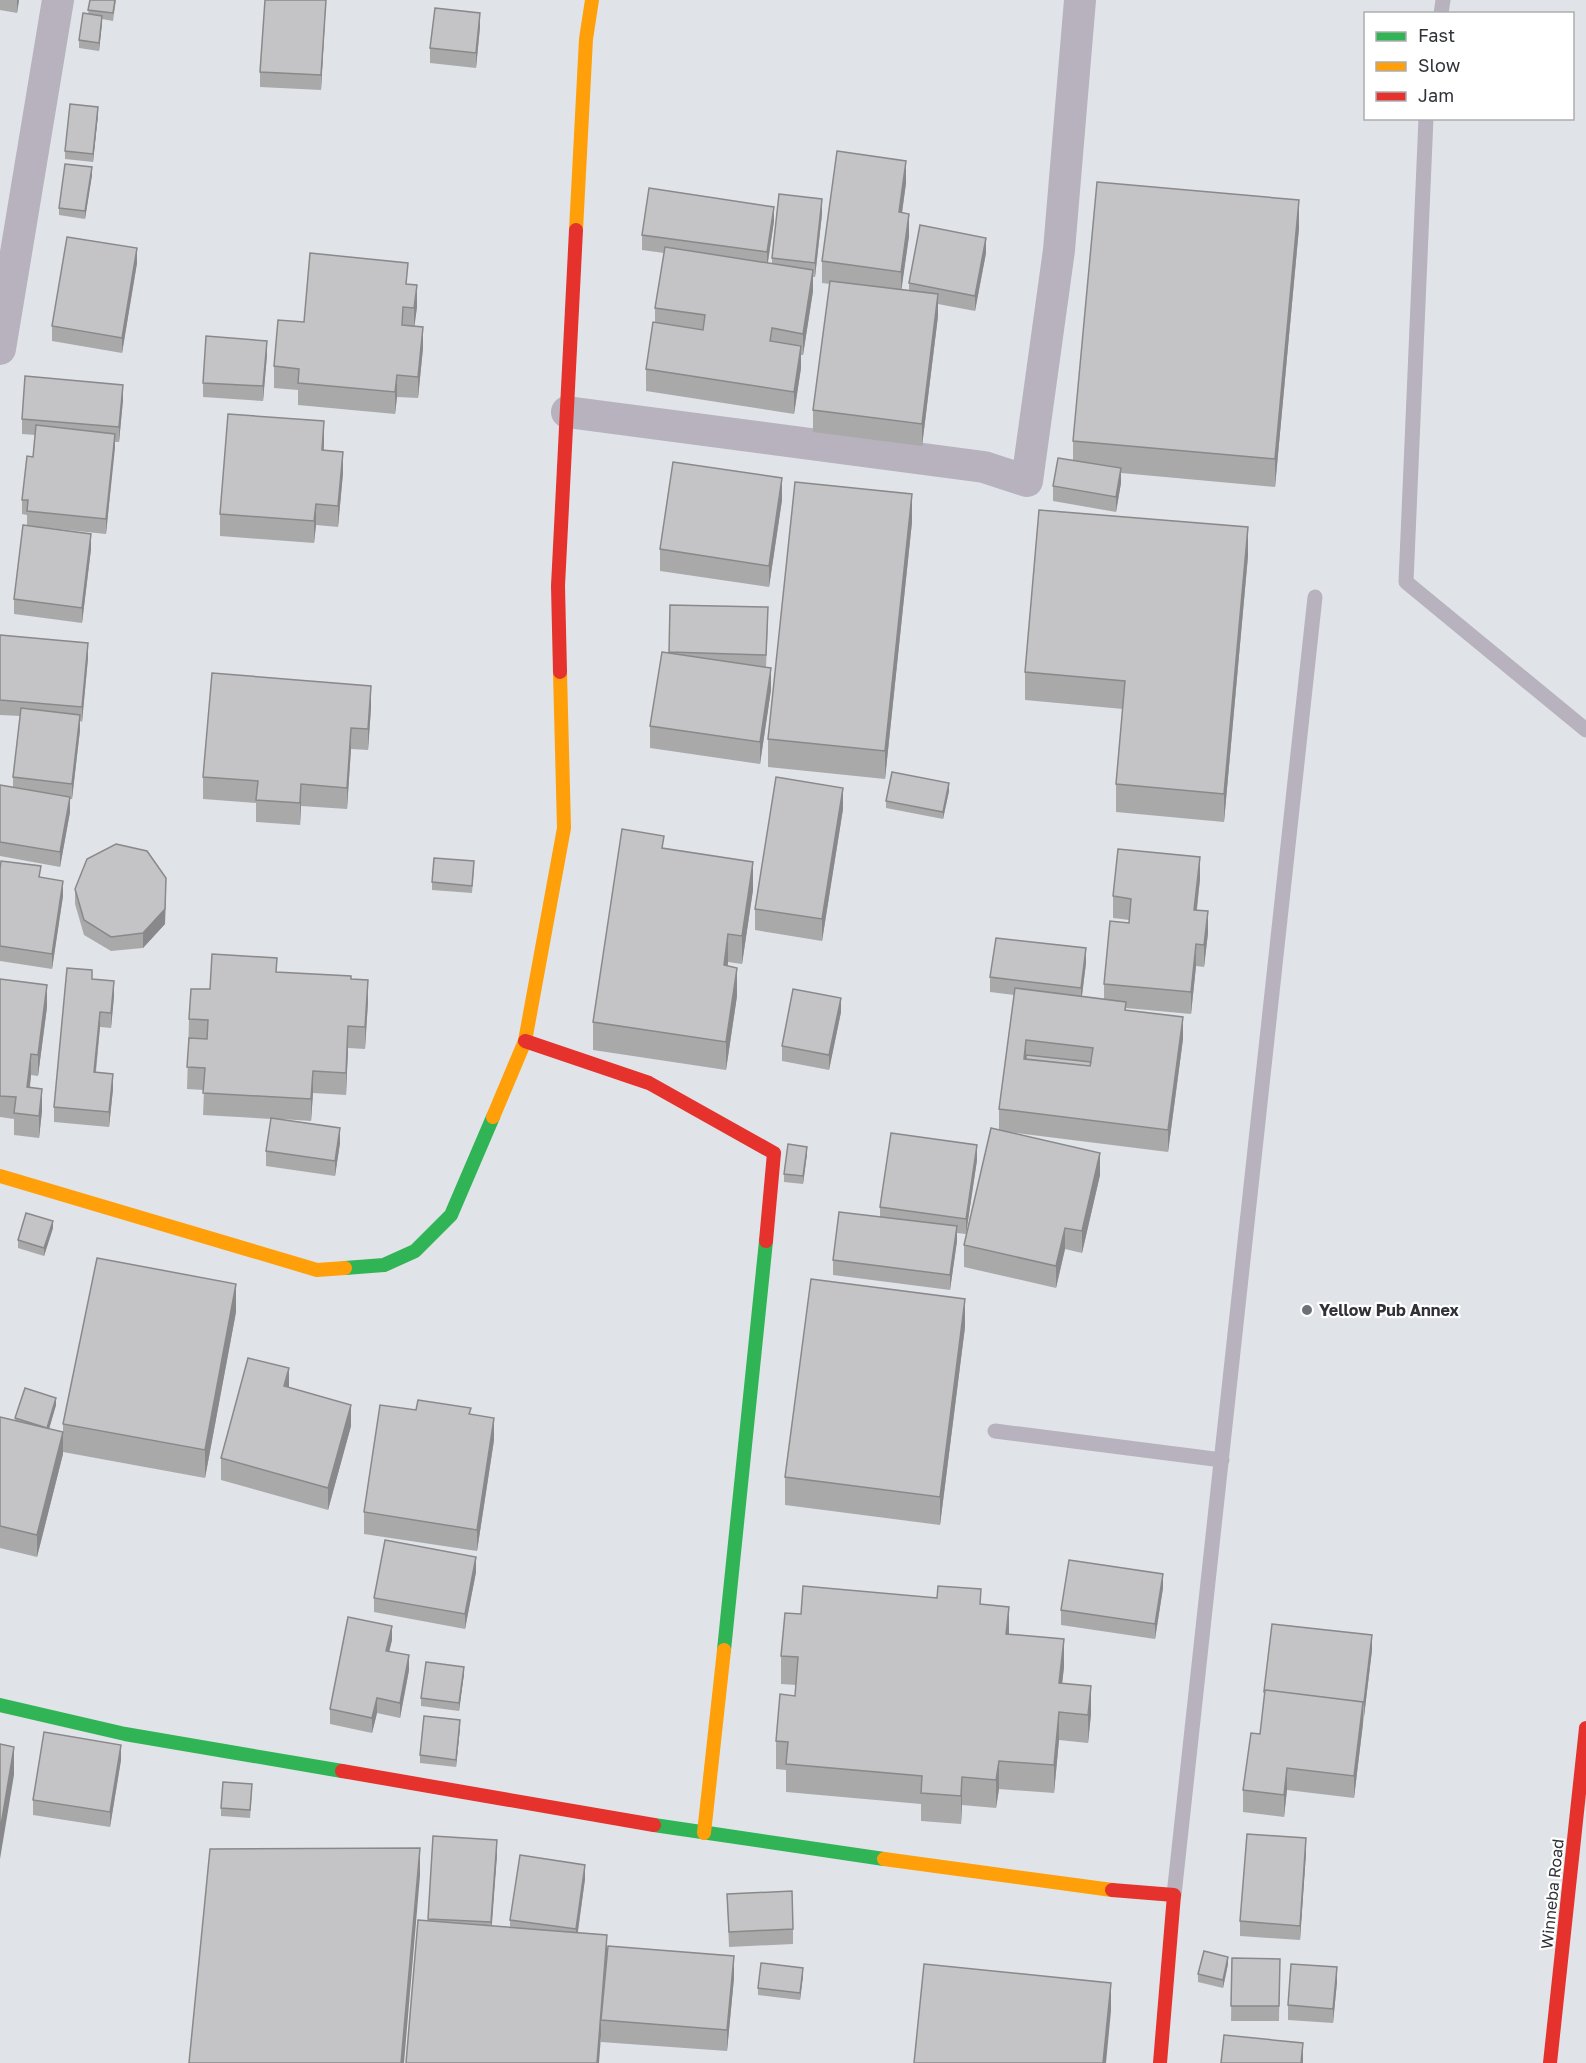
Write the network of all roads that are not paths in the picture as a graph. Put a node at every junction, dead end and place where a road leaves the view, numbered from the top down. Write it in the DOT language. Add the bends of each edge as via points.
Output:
graph roads {
  1 [pos="58,0"];
  2 [pos="592,0"];
  3 [pos="1080,0"];
  4 [pos="1426,120"];
  5 [pos="0,349"];
  6 [pos="567,412"];
  7 [pos="1315,597"];
  8 [pos="1586,730"];
  9 [pos="525,1041"];
  10 [pos="0,1176"];
  11 [pos="995,1431"];
  12 [pos="1221,1460"];
  13 [pos="0,1705"];
  14 [pos="1586,1728"];
  15 [pos="704,1833"];
  16 [pos="1174,1895"];
  17 [pos="1160,2063"];
  18 [pos="1550,2063"];
  1 -- 5 [label="street"];
  2 -- 6 [label="main road"];
  3 -- 6 [label="street" via="1059,250 1027,482 984,467"];
  4 -- 8 [label="lane" via="1407,582"];
  6 -- 9 [label="main road" via="558,586 564,828"];
  7 -- 12 [label="lane"];
  9 -- 10 [label="main road" via="451,1215 415,1251 384,1265 317,1270"];
  9 -- 15 [label="main road" via="649,1083 774,1153 744,1475"];
  11 -- 12 [label="lane"];
  12 -- 16 [label="lane"];
  13 -- 15 [label="main road" via="125,1734"];
  14 -- 18 [label="main road, Winneba Road"];
  15 -- 16 [label="main road" via="1092,1888"];
  16 -- 17 [label="main road"];
}
